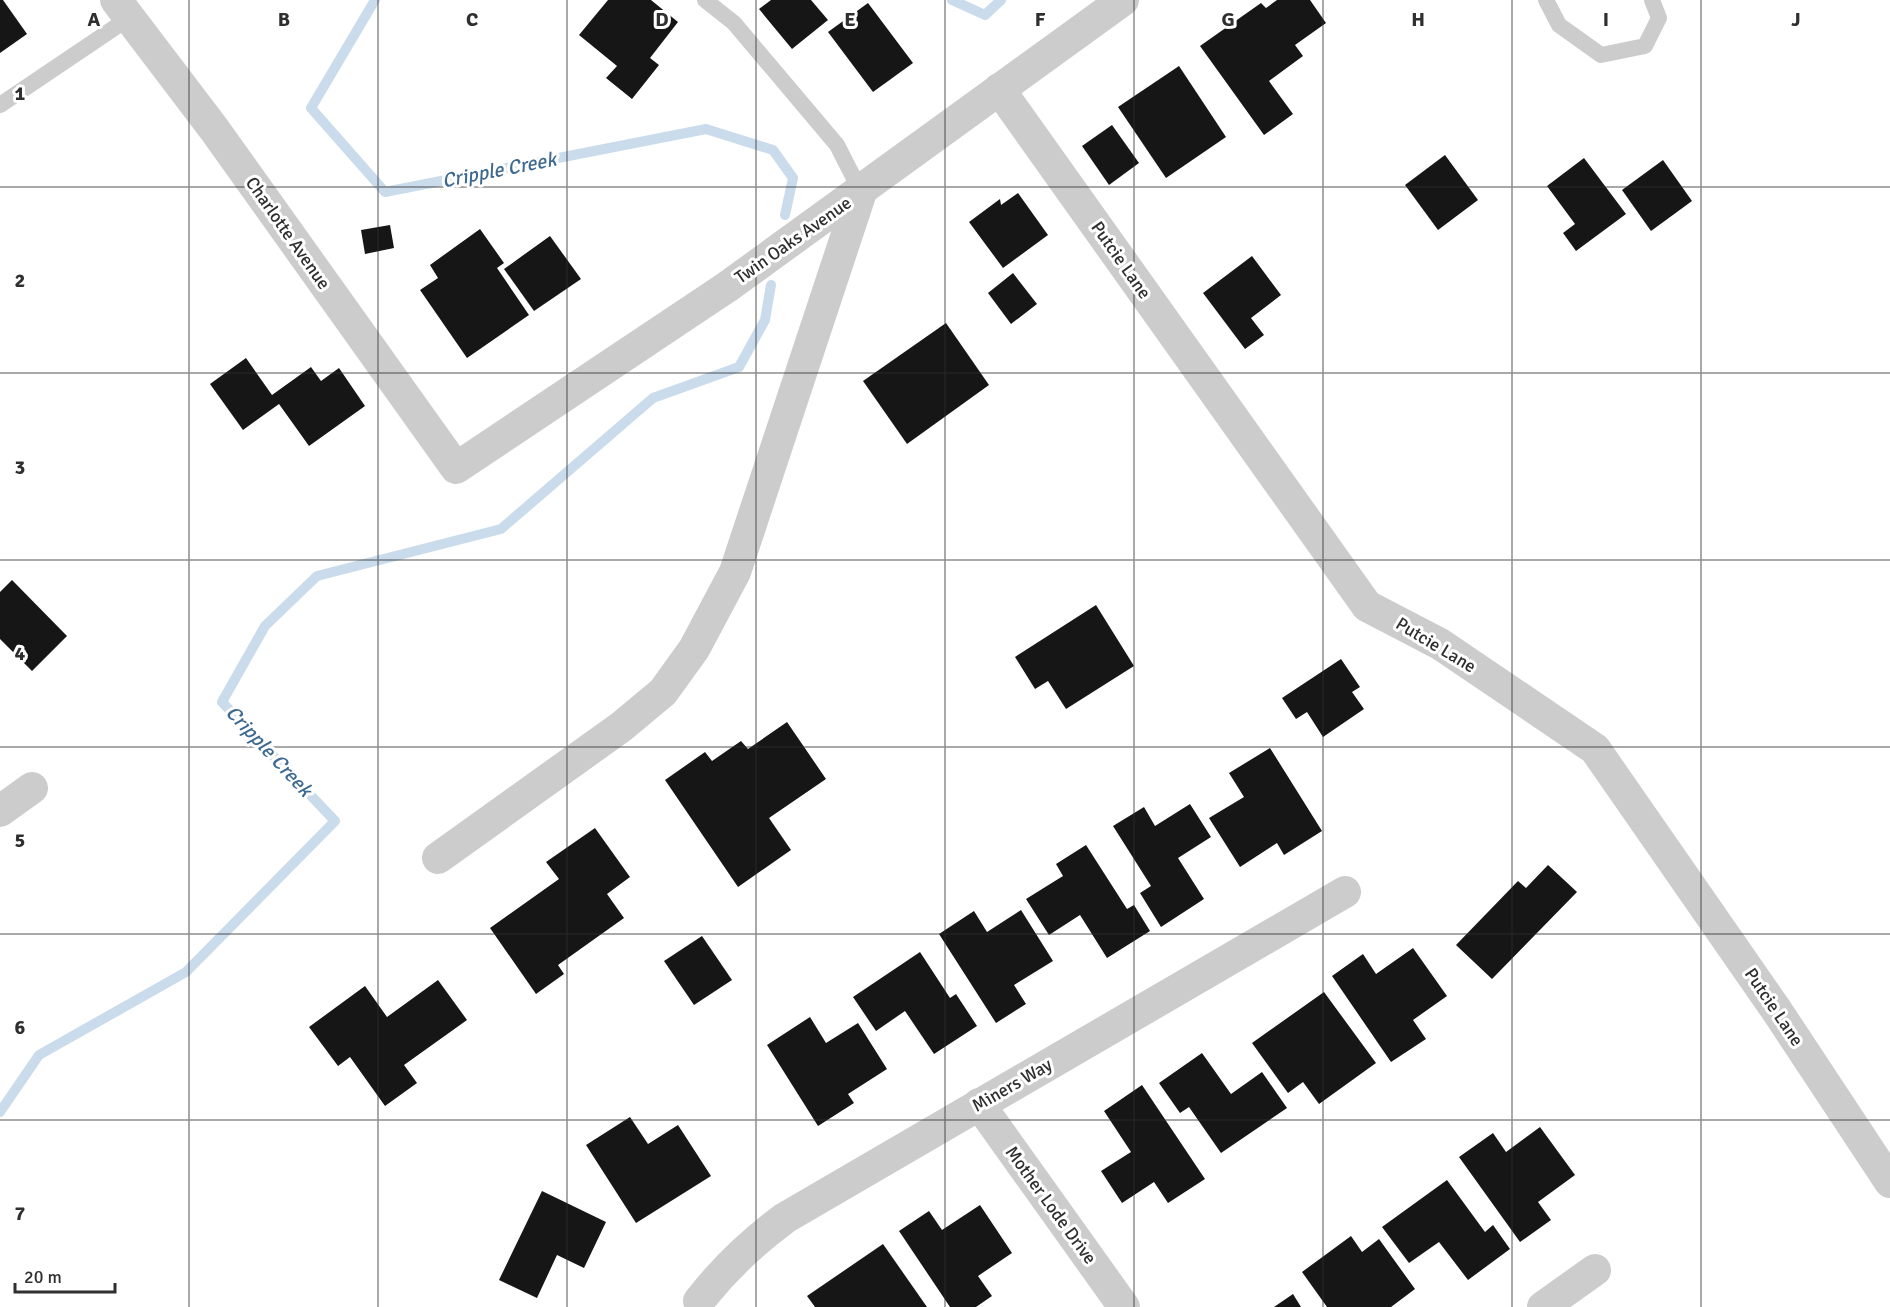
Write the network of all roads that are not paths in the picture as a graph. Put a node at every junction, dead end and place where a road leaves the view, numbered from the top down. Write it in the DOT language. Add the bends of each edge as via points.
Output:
graph roads {
  1 [pos="705,0"];
  2 [pos="1123,0"];
  3 [pos="1546,0"];
  4 [pos="1652,0"];
  5 [pos="123,9"];
  6 [pos="999,89"];
  7 [pos="0,105"];
  8 [pos="861,192"];
  9 [pos="456,468"];
  10 [pos="32,788"];
  11 [pos="0,811"];
  12 [pos="438,858"];
  13 [pos="1345,892"];
  14 [pos="979,1104"];
  15 [pos="1890,1182"];
  16 [pos="1595,1270"];
  17 [pos="699,1301"];
  18 [pos="1124,1307"];
  19 [pos="1544,1307"];
  1 -- 8 [label="lane" via="734,23 837,145"];
  2 -- 6 [label="street, Twin Oaks Avenue"];
  3 -- 4 [label="lane" via="1559,25 1601,55 1645,46 1659,18"];
  5 -- 7 [label="lane"];
  5 -- 9 [label="street, Charlotte Avenue" via="214,129"];
  6 -- 8 [label="street, Twin Oaks Avenue"];
  6 -- 15 [label="street, Putcie Lane" via="1367,606 1440,644 1595,749"];
  8 -- 9 [label="street, Twin Oaks Avenue" via="727,287"];
  8 -- 12 [label="street" via="735,572 694,649 663,692 621,727"];
  10 -- 11 [label="street"];
  13 -- 14 [label="street, Miners Way"];
  14 -- 17 [label="street, Miners Way" via="784,1218 751,1243"];
  14 -- 18 [label="street, Mother Lode Drive"];
  16 -- 19 [label="street"];
}
